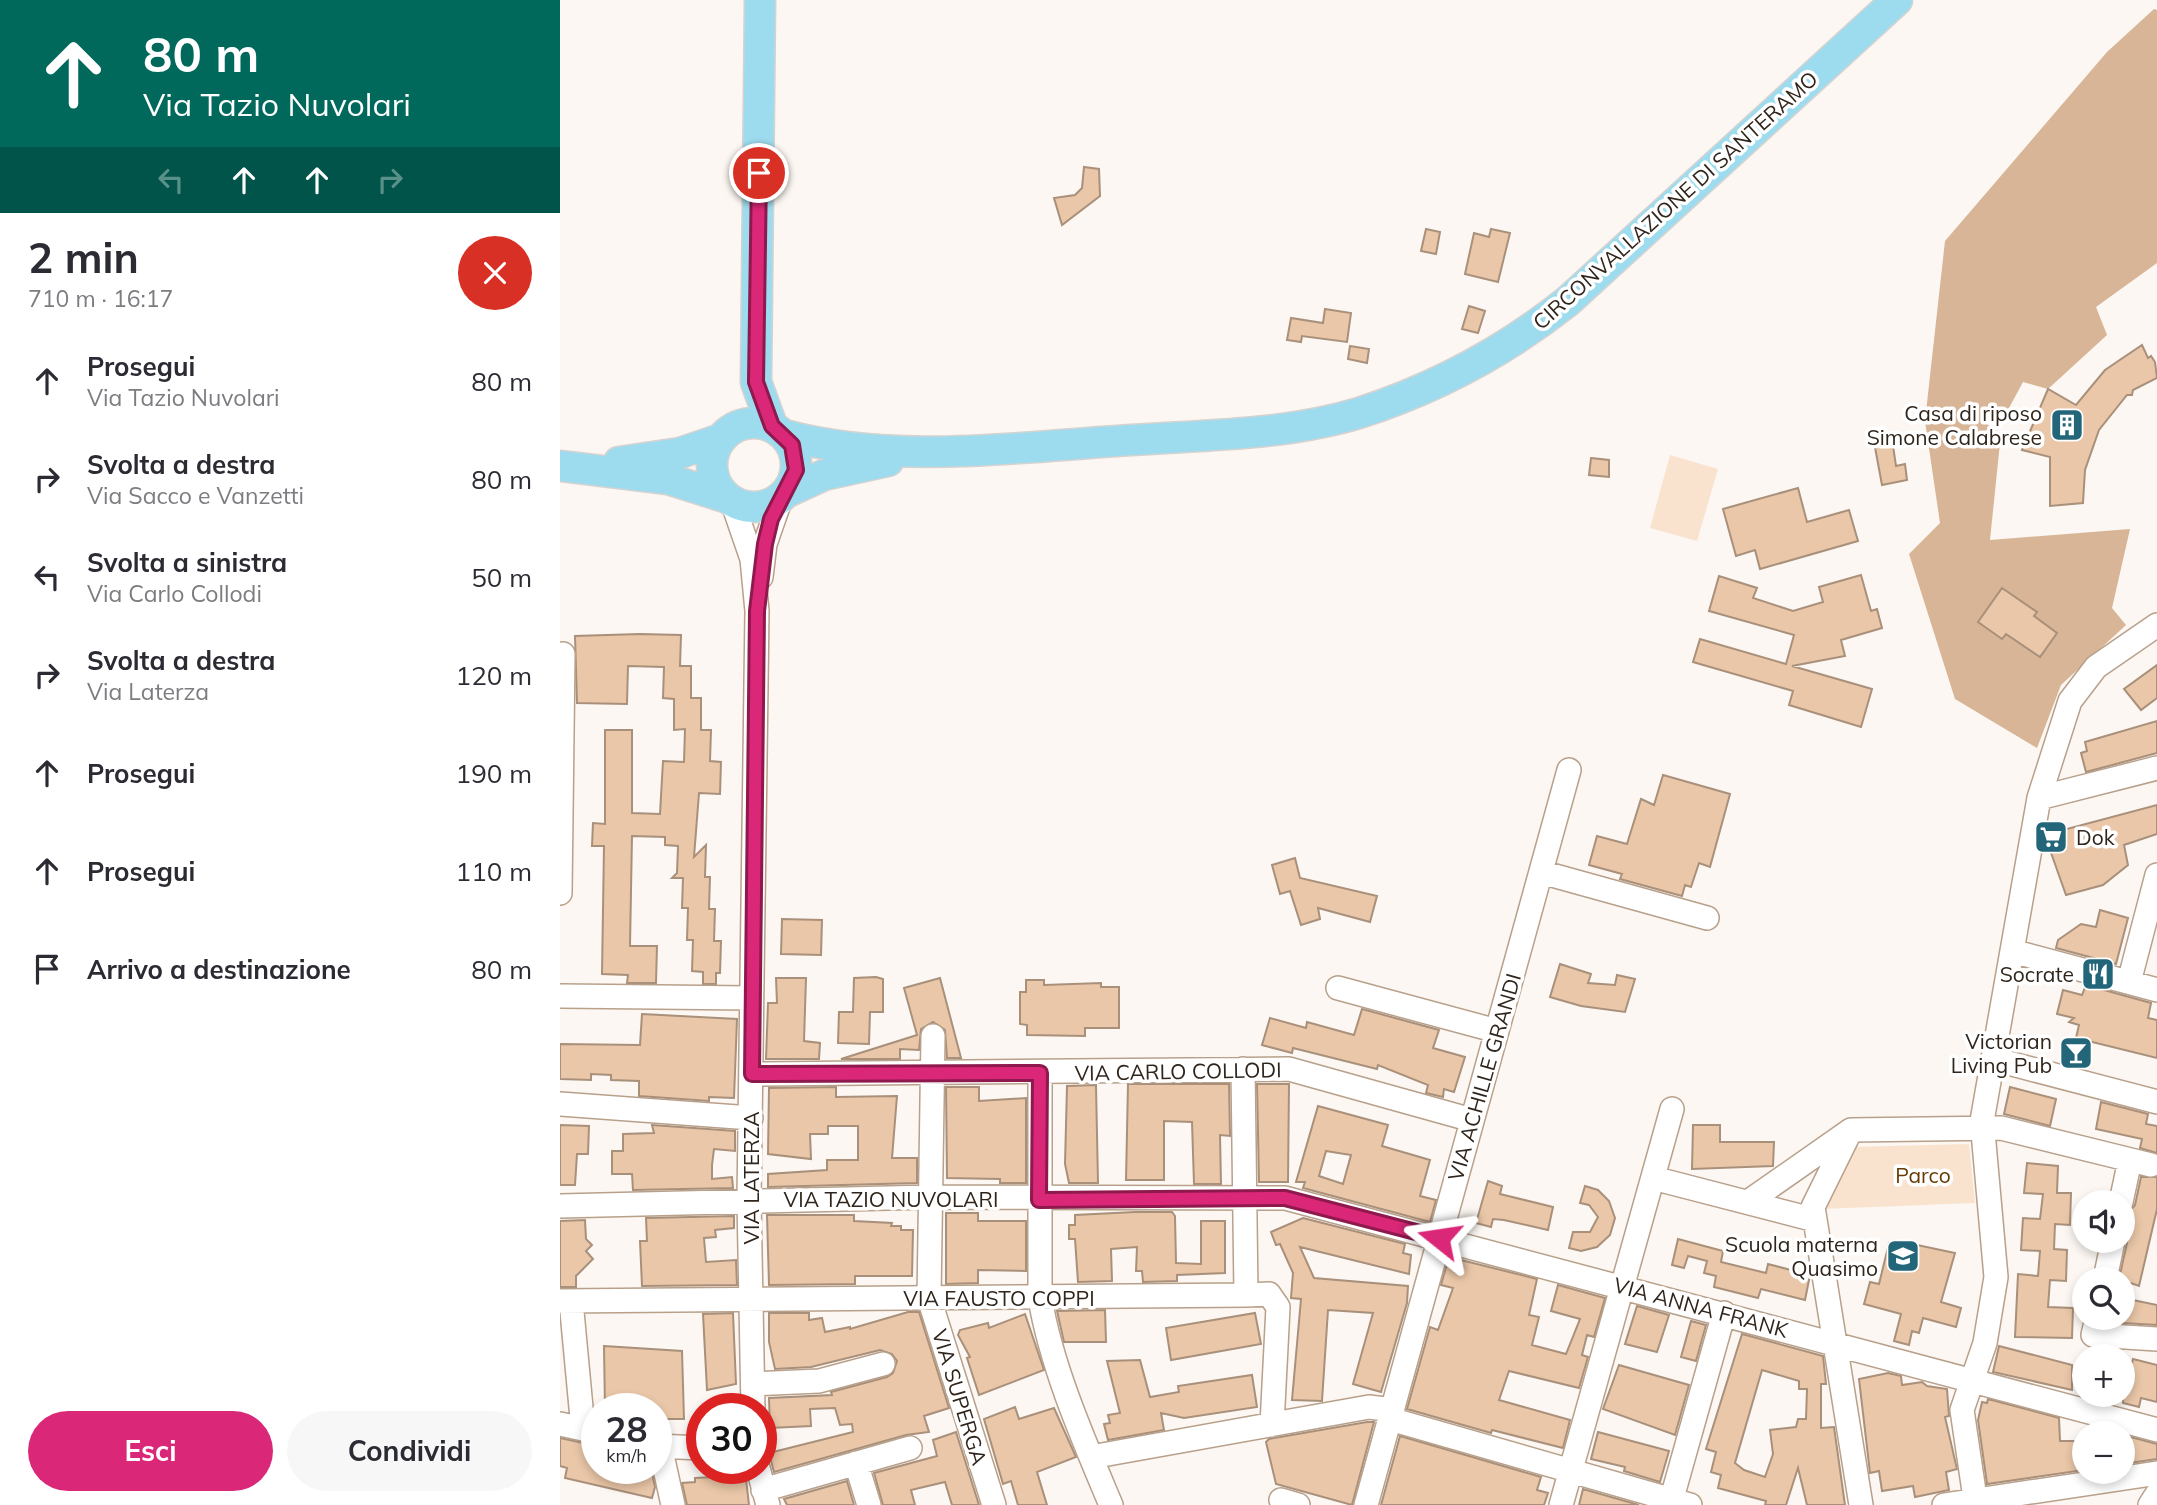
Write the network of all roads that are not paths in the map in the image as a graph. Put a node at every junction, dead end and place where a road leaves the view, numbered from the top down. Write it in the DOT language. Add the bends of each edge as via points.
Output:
graph roads {
  1 [pos="760,0"];
  2 [pos="1897,0"];
  3 [pos="756,362"];
  4 [pos="778,431"];
  5 [pos="723,436"];
  6 [pos="945,452"];
  7 [pos="561,466"];
  8 [pos="783,495"];
  9 [pos="730,500"];
  10 [pos="757,611"];
  11 [pos="2157,625"];
  12 [pos="563,654"];
  13 [pos="2157,768"];
  14 [pos="1569,770"];
  15 [pos="2039,798"];
  16 [pos="1541,872"];
  17 [pos="2157,874"];
  18 [pos="560,893"];
  19 [pos="1707,918"];
  20 [pos="2012,951"];
  21 [pos="2129,982"];
  22 [pos="1338,988"];
  23 [pos="2157,990"];
  24 [pos="560,996"];
  25 [pos="751,998"];
  26 [pos="1497,1031"];
  27 [pos="933,1036"];
  28 [pos="1993,1059"];
  29 [pos="1243,1069"];
  30 [pos="934,1073"];
  31 [pos="1040,1073"];
  32 [pos="752,1074"];
  33 [pos="2157,1102"];
  34 [pos="560,1104"];
  35 [pos="1672,1109"];
  36 [pos="751,1118"];
  37 [pos="1472,1120"];
  38 [pos="1982,1127"];
  39 [pos="1851,1130"];
  40 [pos="1653,1178"];
  41 [pos="2127,1190"];
  42 [pos="930,1197"];
  43 [pos="1244,1198"];
  44 [pos="749,1200"];
  45 [pos="1039,1200"];
  46 [pos="1748,1202"];
  47 [pos="560,1206"];
  48 [pos="1815,1220"];
  49 [pos="1439,1238"];
  50 [pos="1623,1286"];
  51 [pos="1247,1295"];
  52 [pos="929,1298"];
  53 [pos="1040,1298"];
  54 [pos="751,1300"];
  55 [pos="565,1301"];
  56 [pos="1724,1312"];
  57 [pos="2114,1330"];
  58 [pos="2157,1339"];
  59 [pos="1835,1342"];
  60 [pos="883,1364"];
  61 [pos="1973,1379"];
  62 [pos="753,1384"];
  63 [pos="583,1393"];
  64 [pos="753,1393"];
  65 [pos="1391,1414"];
  66 [pos="560,1424"];
  67 [pos="1272,1425"];
  68 [pos="581,1429"];
  69 [pos="2157,1430"];
  70 [pos="910,1448"];
  71 [pos="1091,1458"];
  72 [pos="856,1463"];
  73 [pos="1571,1469"];
  74 [pos="2157,1473"];
  75 [pos="668,1484"];
  76 [pos="763,1488"];
  77 [pos="2157,1494"];
  78 [pos="1677,1503"];
  79 [pos="1975,1503"];
  80 [pos="673,1505"];
  81 [pos="869,1505"];
  82 [pos="994,1505"];
  83 [pos="1111,1505"];
  84 [pos="1366,1505"];
  85 [pos="1561,1505"];
  86 [pos="1861,1505"];
  87 [pos="1944,1505"];
  88 [pos="2150,1505"];
  1 -- 3 [label="main road"];
  2 -- 6 [label="main road, CIRCONVALLAZIONE DI SANTERAMO" via="1567,301 1512,343 1446,381 1356,414 1282,428"];
  3 -- 4 [label="main road" via="756,382"];
  3 -- 5 [label="main road" via="742,407"];
  4 -- 5 [label="main road" via="748,423"];
  4 -- 6 [label="main road, CIRCONVALLAZIONE DI SANTERAMO" via="833,447"];
  4 -- 8 [label="main road" via="792,445 796,470"];
  5 -- 7 [label="main road" via="680,453"];
  5 -- 9 [label="main road" via="712,464 713,477"];
  6 -- 8 [label="main road, CIRCONVALLAZIONE DI SANTERAMO" via="824,475"];
  7 -- 9 [label="main road" via="668,479"];
  8 -- 9 [label="main road" via="757,507"];
  8 -- 10 [label="street" via="765,544"];
  9 -- 10 [label="street" via="751,559"];
  10 -- 25 [label="street, VIA LATERZA"];
  11 -- 15 [label="street" via="2096,667 2070,701"];
  12 -- 18 [label="street"];
  13 -- 15 [label="street"];
  14 -- 16 [label="street, VIA ACHILLE GRANDI"];
  15 -- 20 [label="street"];
  16 -- 19 [label="street"];
  16 -- 26 [label="street, VIA ACHILLE GRANDI"];
  17 -- 21 [label="street"];
  20 -- 21 [label="street"];
  20 -- 28 [label="street"];
  21 -- 23 [label="street"];
  22 -- 26 [label="street"];
  24 -- 25 [label="street"];
  25 -- 32 [label="street, VIA LATERZA"];
  26 -- 37 [label="street, VIA ACHILLE GRANDI"];
  27 -- 30 [label="street, VIA SUPERGA"];
  28 -- 33 [label="street"];
  28 -- 38 [label="street"];
  29 -- 31 [label="street, VIA CARLO COLLODI"];
  29 -- 37 [label="street, VIA CARLO COLLODI" via="1290,1069"];
  29 -- 43 [label="street"];
  30 -- 31 [label="street, VIA CARLO COLLODI"];
  30 -- 32 [label="street, VIA CARLO COLLODI"];
  30 -- 42 [label="street, VIA SUPERGA"];
  31 -- 45 [label="street"];
  32 -- 36 [label="street, VIA LATERZA"];
  34 -- 36 [label="street"];
  35 -- 40 [label="street"];
  36 -- 44 [label="street, VIA LATERZA"];
  37 -- 49 [label="street, VIA ACHILLE GRANDI"];
  38 -- 39 [label="street"];
  38 -- 41 [label="street" via="2140,1163"];
  38 -- 61 [label="street" via="1996,1277 1985,1343"];
  39 -- 46 [label="street"];
  39 -- 48 [label="street" via="1813,1207"];
  40 -- 46 [label="street"];
  40 -- 50 [label="street"];
  42 -- 44 [label="street, VIA TAZIO NUVOLARI"];
  42 -- 45 [label="street, VIA TAZIO NUVOLARI"];
  42 -- 52 [label="street, VIA SUPERGA"];
  43 -- 45 [label="street, VIA TAZIO NUVOLARI"];
  43 -- 49 [label="street, VIA ANNA FRANK" via="1285,1198"];
  43 -- 51 [label="street"];
  44 -- 47 [label="street, VIA TAZIO NUVOLARI"];
  44 -- 54 [label="street, VIA LATERZA"];
  45 -- 53 [label="street"];
  46 -- 48 [label="street"];
  48 -- 59 [label="street"];
  49 -- 50 [label="street, VIA ANNA FRANK"];
  49 -- 65 [label="street, VIA ACHILLE GRANDI"];
  50 -- 56 [label="street, VIA ANNA FRANK"];
  50 -- 73 [label="street"];
  51 -- 53 [label="street, VIA FAUSTO COPPI"];
  51 -- 67 [label="street, VIA FAUSTO COPPI" via="1269,1294 1278,1307"];
  52 -- 53 [label="street, VIA FAUSTO COPPI"];
  52 -- 54 [label="street, VIA FAUSTO COPPI"];
  52 -- 82 [label="street, VIA SUPERGA"];
  53 -- 71 [label="street" via="1044,1325"];
  54 -- 55 [label="street, VIA FAUSTO COPPI"];
  54 -- 62 [label="street, VIA LATERZA"];
  55 -- 63 [label="street"];
  56 -- 59 [label="street, VIA ANNA FRANK"];
  56 -- 78 [label="street"];
  57 -- 58 [label="street"];
  59 -- 61 [label="street, VIA ANNA FRANK"];
  59 -- 86 [label="street"];
  60 -- 62 [label="street" via="819,1381"];
  61 -- 69 [label="street, VIA ANNA FRANK"];
  61 -- 79 [label="street" via="1962,1410"];
  62 -- 64 [label="street, VIA LATERZA"];
  65 -- 67 [label="street" via="1369,1407"];
  65 -- 73 [label="street"];
  65 -- 84 [label="street, VIA ACHILLE GRANDI"];
  66 -- 68 [label="street"];
  67 -- 71 [label="street"];
  70 -- 72 [label="street"];
  71 -- 83 [label="street"];
  72 -- 76 [label="street"];
  72 -- 81 [label="street"];
  73 -- 78 [label="street"];
  73 -- 85 [label="street"];
  74 -- 79 [label="street"];
  75 -- 80 [label="street"];
  77 -- 88 [label="street"];
  79 -- 87 [label="street"];
}
